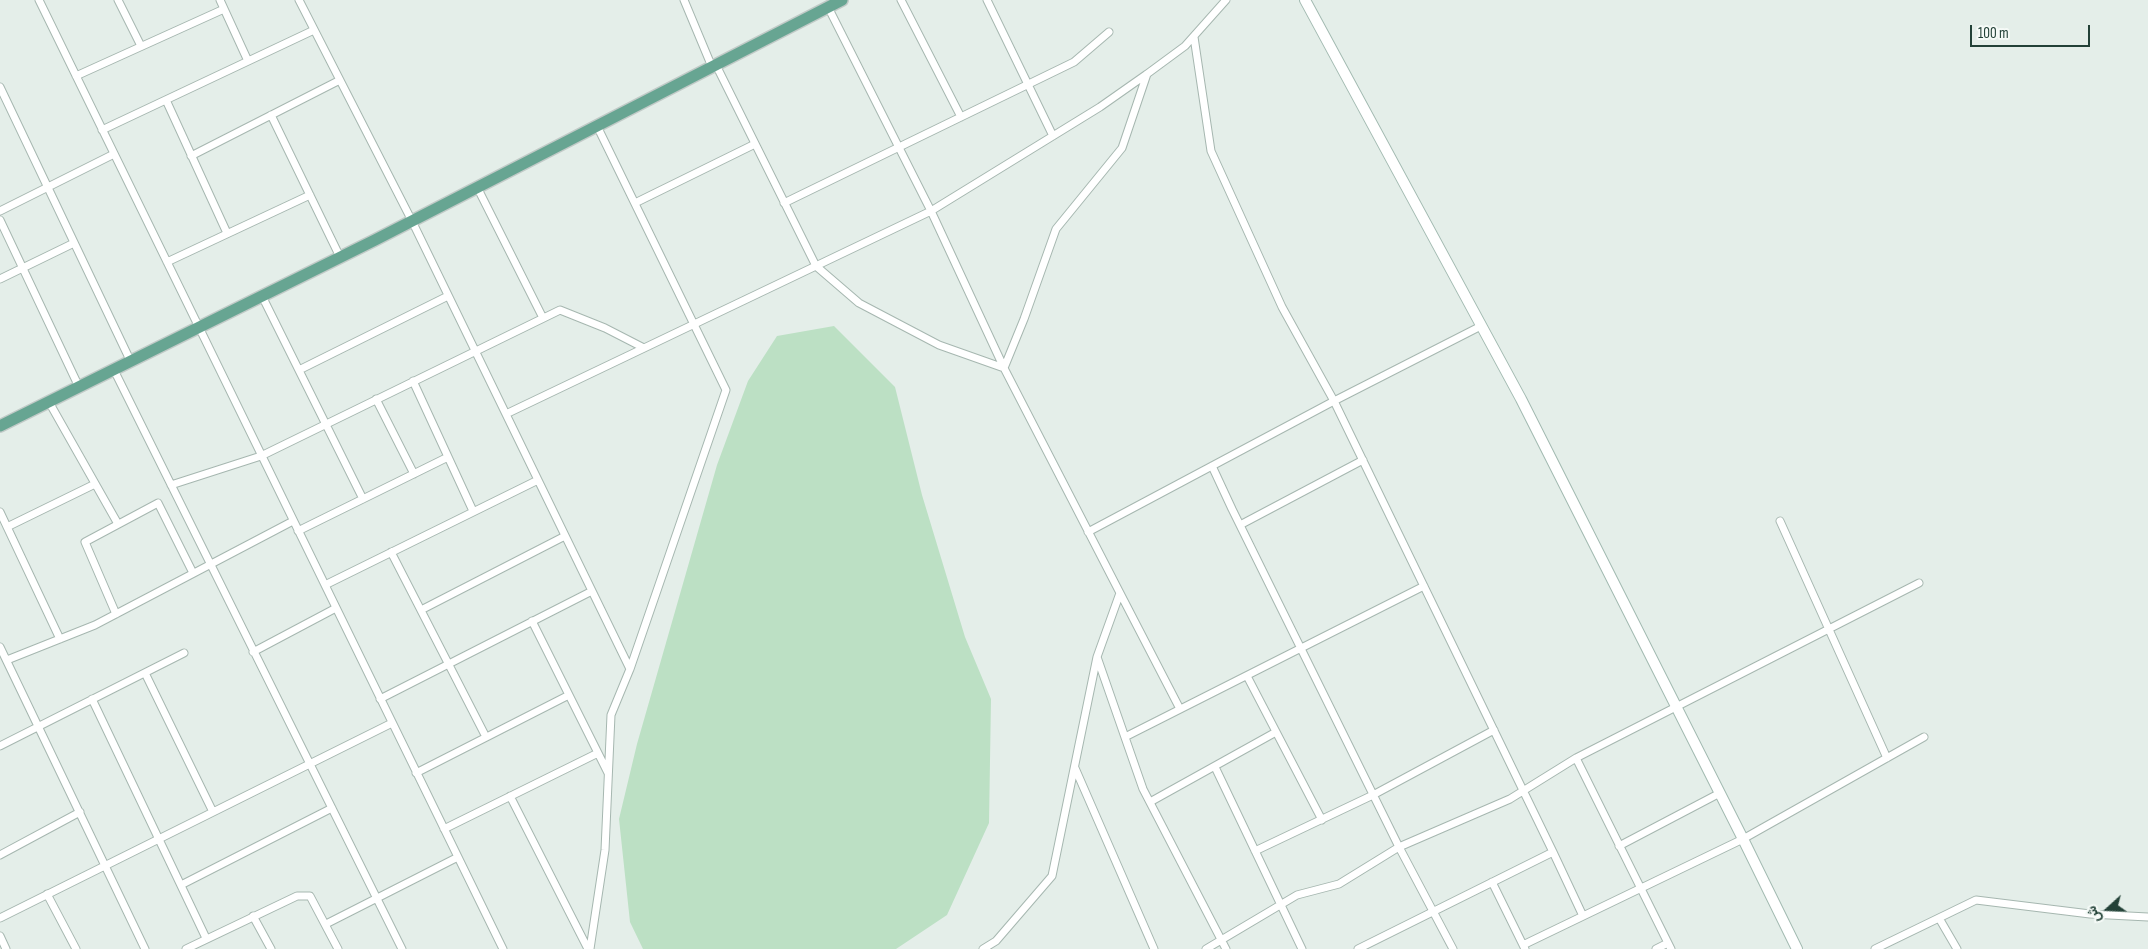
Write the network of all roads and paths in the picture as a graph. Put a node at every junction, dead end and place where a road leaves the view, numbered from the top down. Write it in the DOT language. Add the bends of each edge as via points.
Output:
graph roads {
  1 [pos="39,0"];
  2 [pos="118,0"];
  3 [pos="220,0"];
  4 [pos="299,0"];
  5 [pos="684,0"];
  6 [pos="842,0"];
  7 [pos="902,0"];
  8 [pos="988,0"];
  9 [pos="1226,0"];
  10 [pos="1305,0"];
  11 [pos="828,7"];
  12 [pos="224,9"];
  13 [pos="314,30"];
  14 [pos="1109,32"];
  15 [pos="1194,37"];
  16 [pos="141,46"];
  17 [pos="248,62"];
  18 [pos="714,66"];
  19 [pos="1147,74"];
  20 [pos="76,76"];
  21 [pos="340,80"];
  22 [pos="1028,84"];
  23 [pos="0,87"];
  24 [pos="166,100"];
  25 [pos="271,115"];
  26 [pos="961,117"];
  27 [pos="597,126"];
  28 [pos="102,130"];
  29 [pos="1054,136"];
  30 [pos="755,144"];
  31 [pos="899,147"];
  32 [pos="114,154"];
  33 [pos="191,156"];
  34 [pos="48,187"];
  35 [pos="478,187"];
  36 [pos="310,195"];
  37 [pos="635,203"];
  38 [pos="784,203"];
  39 [pos="0,210"];
  40 [pos="931,210"];
  41 [pos="0,220"];
  42 [pos="412,221"];
  43 [pos="227,233"];
  44 [pos="74,243"];
  45 [pos="340,257"];
  46 [pos="167,262"];
  47 [pos="816,266"];
  48 [pos="23,268"];
  49 [pos="0,279"];
  50 [pos="262,296"];
  51 [pos="448,296"];
  52 [pos="543,318"];
  53 [pos="694,324"];
  54 [pos="1481,326"];
  55 [pos="199,327"];
  56 [pos="644,348"];
  57 [pos="475,350"];
  58 [pos="131,362"];
  59 [pos="1004,368"];
  60 [pos="114,370"];
  61 [pos="299,370"];
  62 [pos="413,381"];
  63 [pos="79,387"];
  64 [pos="376,399"];
  65 [pos="1334,401"];
  66 [pos="49,402"];
  67 [pos="506,414"];
  68 [pos="326,424"];
  69 [pos="0,426"];
  70 [pos="262,456"];
  71 [pos="448,457"];
  72 [pos="1363,460"];
  73 [pos="1212,466"];
  74 [pos="414,474"];
  75 [pos="538,480"];
  76 [pos="95,484"];
  77 [pos="171,485"];
  78 [pos="363,499"];
  79 [pos="473,511"];
  80 [pos="0,512"];
  81 [pos="293,521"];
  82 [pos="1780,521"];
  83 [pos="118,524"];
  84 [pos="1240,525"];
  85 [pos="7,527"];
  86 [pos="298,530"];
  87 [pos="1088,532"];
  88 [pos="565,536"];
  89 [pos="391,552"];
  90 [pos="210,564"];
  91 [pos="194,573"];
  92 [pos="1919,583"];
  93 [pos="325,586"];
  94 [pos="1424,586"];
  95 [pos="592,591"];
  96 [pos="1120,593"];
  97 [pos="336,608"];
  98 [pos="421,610"];
  99 [pos="116,614"];
  100 [pos="532,621"];
  101 [pos="1828,629"];
  102 [pos="60,639"];
  103 [pos="0,647"];
  104 [pos="1301,648"];
  105 [pos="254,652"];
  106 [pos="184,653"];
  107 [pos="1097,657"];
  108 [pos="7,660"];
  109 [pos="448,664"];
  110 [pos="630,669"];
  111 [pos="145,673"];
  112 [pos="1247,676"];
  113 [pos="568,695"];
  114 [pos="92,699"];
  115 [pos="380,699"];
  116 [pos="1677,707"];
  117 [pos="1180,709"];
  118 [pos="392,723"];
  119 [pos="39,726"];
  120 [pos="1494,730"];
  121 [pos="1276,732"];
  122 [pos="1125,737"];
  123 [pos="1924,737"];
  124 [pos="486,738"];
  125 [pos="0,746"];
  126 [pos="598,753"];
  127 [pos="1576,758"];
  128 [pos="1887,758"];
  129 [pos="310,764"];
  130 [pos="1215,767"];
  131 [pos="1074,768"];
  132 [pos="416,773"];
  133 [pos="608,774"];
  134 [pos="1524,790"];
  135 [pos="1720,794"];
  136 [pos="1373,795"];
  137 [pos="510,796"];
  138 [pos="1150,802"];
  139 [pos="332,808"];
  140 [pos="80,812"];
  141 [pos="213,812"];
  142 [pos="1322,820"];
  143 [pos="444,829"];
  144 [pos="159,839"];
  145 [pos="1743,839"];
  146 [pos="1619,846"];
  147 [pos="1399,847"];
  148 [pos="1255,851"];
  149 [pos="1554,852"];
  150 [pos="0,855"];
  151 [pos="458,857"];
  152 [pos="106,866"];
  153 [pos="1492,882"];
  154 [pos="181,885"];
  155 [pos="1640,888"];
  156 [pos="47,894"];
  157 [pos="376,899"];
  158 [pos="1281,905"];
  159 [pos="1434,912"];
  160 [pos="253,916"];
  161 [pos="1583,916"];
  162 [pos="2148,917"];
  163 [pos="0,918"];
  164 [pos="1939,918"];
  165 [pos="326,924"];
  166 [pos="0,936"];
  167 [pos="206,938"];
  168 [pos="1222,940"];
  169 [pos="996,941"];
  170 [pos="1669,946"];
  171 [pos="1524,947"];
  172 [pos="6,949"];
  173 [pos="76,949"];
  174 [pos="145,949"];
  175 [pos="186,949"];
  176 [pos="271,949"];
  177 [pos="338,949"];
  178 [pos="402,949"];
  179 [pos="502,949"];
  180 [pos="590,949"];
  181 [pos="983,949"];
  182 [pos="1000,949"];
  183 [pos="1154,949"];
  184 [pos="1206,949"];
  185 [pos="1226,949"];
  186 [pos="1302,949"];
  187 [pos="1358,949"];
  188 [pos="1453,949"];
  189 [pos="1656,949"];
  190 [pos="1797,949"];
  191 [pos="1875,949"];
  192 [pos="1957,949"];
  1 -- 20 [label="street"];
  2 -- 16 [label="street"];
  3 -- 12 [label="street"];
  4 -- 13 [label="street"];
  5 -- 18 [label="street"];
  6 -- 11 [label="main road"];
  7 -- 26 [label="street"];
  8 -- 22 [label="street"];
  9 -- 15 [label="street"];
  10 -- 54 [label="main road"];
  11 -- 18 [label="main road"];
  11 -- 31 [label="street"];
  12 -- 16 [label="street"];
  12 -- 17 [label="street"];
  13 -- 17 [label="street"];
  13 -- 21 [label="street"];
  14 -- 22 [label="street" via="1074,62"];
  15 -- 19 [label="street"];
  15 -- 65 [label="street" via="1212,151 1282,307"];
  16 -- 20 [label="street"];
  17 -- 24 [label="street"];
  18 -- 27 [label="main road"];
  18 -- 30 [label="street"];
  19 -- 29 [label="street"];
  19 -- 59 [label="street" via="1122,148 1056,229"];
  20 -- 28 [label="street"];
  21 -- 25 [label="street"];
  21 -- 42 [label="street"];
  22 -- 26 [label="street"];
  22 -- 29 [label="street"];
  23 -- 34 [label="street"];
  24 -- 28 [label="street"];
  24 -- 33 [label="street"];
  25 -- 33 [label="street"];
  25 -- 36 [label="street"];
  26 -- 31 [label="street"];
  27 -- 35 [label="main road"];
  27 -- 37 [label="street"];
  28 -- 32 [label="street"];
  29 -- 40 [label="street"];
  30 -- 37 [label="street"];
  30 -- 38 [label="street"];
  31 -- 38 [label="street"];
  31 -- 40 [label="street"];
  32 -- 34 [label="street"];
  32 -- 46 [label="street"];
  33 -- 43 [label="street"];
  34 -- 39 [label="street"];
  34 -- 44 [label="street"];
  35 -- 42 [label="main road"];
  35 -- 52 [label="street"];
  36 -- 43 [label="street"];
  36 -- 45 [label="street"];
  37 -- 53 [label="street"];
  38 -- 47 [label="street"];
  40 -- 47 [label="street"];
  40 -- 59 [label="street"];
  41 -- 48 [label="street"];
  42 -- 45 [label="main road"];
  42 -- 51 [label="street"];
  43 -- 46 [label="street"];
  44 -- 48 [label="street"];
  44 -- 58 [label="street"];
  45 -- 50 [label="main road"];
  46 -- 55 [label="street"];
  47 -- 53 [label="street"];
  47 -- 59 [label="street" via="859,303 939,345"];
  48 -- 49 [label="street"];
  48 -- 63 [label="street"];
  50 -- 55 [label="main road"];
  50 -- 61 [label="street"];
  51 -- 57 [label="street"];
  51 -- 61 [label="street"];
  52 -- 56 [label="street" via="560,310"];
  52 -- 57 [label="street"];
  53 -- 56 [label="street"];
  53 -- 110 [label="street" via="726,390"];
  54 -- 65 [label="street"];
  54 -- 116 [label="main road"];
  55 -- 58 [label="main road"];
  55 -- 70 [label="street"];
  56 -- 67 [label="street"];
  57 -- 62 [label="street"];
  57 -- 67 [label="street"];
  58 -- 60 [label="main road"];
  59 -- 87 [label="street"];
  60 -- 63 [label="main road"];
  60 -- 77 [label="street"];
  61 -- 68 [label="street"];
  62 -- 64 [label="street"];
  62 -- 71 [label="street"];
  63 -- 66 [label="main road"];
  64 -- 68 [label="street"];
  64 -- 74 [label="street"];
  65 -- 72 [label="street"];
  65 -- 73 [label="street"];
  66 -- 69 [label="main road"];
  66 -- 76 [label="street"];
  67 -- 75 [label="street"];
  68 -- 70 [label="street"];
  68 -- 78 [label="street"];
  70 -- 77 [label="street"];
  70 -- 81 [label="street"];
  71 -- 74 [label="street"];
  71 -- 79 [label="street"];
  72 -- 84 [label="street"];
  72 -- 94 [label="street"];
  73 -- 84 [label="street"];
  73 -- 87 [label="street"];
  74 -- 78 [label="street"];
  75 -- 79 [label="street"];
  75 -- 88 [label="street"];
  76 -- 83 [label="street"];
  76 -- 85 [label="street"];
  77 -- 90 [label="street"];
  78 -- 86 [label="street"];
  79 -- 89 [label="street"];
  80 -- 85 [label="street"];
  81 -- 86 [label="street"];
  81 -- 90 [label="street"];
  82 -- 101 [label="street"];
  83 -- 91 [label="street" via="158,503"];
  83 -- 99 [label="street" via="85,542"];
  84 -- 104 [label="street"];
  85 -- 102 [label="street"];
  86 -- 93 [label="street"];
  87 -- 96 [label="street"];
  88 -- 95 [label="street"];
  88 -- 98 [label="street"];
  89 -- 93 [label="street"];
  89 -- 98 [label="street"];
  90 -- 91 [label="street"];
  90 -- 105 [label="street"];
  91 -- 99 [label="street"];
  92 -- 101 [label="street"];
  93 -- 97 [label="street"];
  94 -- 104 [label="street"];
  94 -- 120 [label="street"];
  95 -- 100 [label="street"];
  95 -- 110 [label="street"];
  96 -- 107 [label="street"];
  96 -- 117 [label="street"];
  97 -- 105 [label="street"];
  97 -- 115 [label="street"];
  98 -- 109 [label="street"];
  99 -- 102 [label="street"];
  100 -- 109 [label="street"];
  100 -- 113 [label="street"];
  101 -- 116 [label="street"];
  101 -- 128 [label="street"];
  102 -- 108 [label="street"];
  103 -- 108 [label="street"];
  104 -- 112 [label="street"];
  104 -- 136 [label="street"];
  105 -- 129 [label="street"];
  106 -- 111 [label="street"];
  107 -- 122 [label="street"];
  107 -- 131 [label="street"];
  108 -- 119 [label="street"];
  109 -- 115 [label="street"];
  109 -- 124 [label="street"];
  110 -- 133 [label="street" via="611,714"];
  111 -- 114 [label="street"];
  111 -- 141 [label="street"];
  112 -- 117 [label="street"];
  112 -- 121 [label="street"];
  113 -- 124 [label="street"];
  113 -- 126 [label="street"];
  114 -- 119 [label="street"];
  114 -- 144 [label="street"];
  115 -- 118 [label="street"];
  116 -- 127 [label="street"];
  116 -- 135 [label="main road"];
  117 -- 122 [label="street"];
  118 -- 129 [label="street"];
  118 -- 132 [label="street"];
  119 -- 125 [label="street"];
  119 -- 140 [label="street"];
  120 -- 134 [label="street"];
  120 -- 136 [label="street"];
  121 -- 130 [label="street"];
  121 -- 142 [label="street"];
  122 -- 138 [label="street"];
  123 -- 128 [label="street"];
  124 -- 132 [label="street"];
  126 -- 133 [label="street"];
  126 -- 137 [label="street"];
  127 -- 134 [label="street"];
  127 -- 146 [label="street"];
  128 -- 145 [label="street"];
  129 -- 139 [label="street"];
  129 -- 141 [label="street"];
  130 -- 138 [label="street"];
  130 -- 148 [label="street"];
  131 -- 169 [label="street" via="1052,876"];
  131 -- 183 [label="street"];
  132 -- 143 [label="street"];
  133 -- 180 [label="street" via="605,850"];
  134 -- 147 [label="street"];
  134 -- 149 [label="street"];
  135 -- 145 [label="main road"];
  135 -- 146 [label="street"];
  136 -- 142 [label="street"];
  136 -- 147 [label="street"];
  137 -- 143 [label="street"];
  137 -- 180 [label="street"];
  138 -- 168 [label="street"];
  139 -- 154 [label="street"];
  139 -- 157 [label="street"];
  140 -- 150 [label="street"];
  140 -- 152 [label="street"];
  141 -- 144 [label="street"];
  142 -- 148 [label="street"];
  143 -- 151 [label="street"];
  144 -- 152 [label="street"];
  144 -- 154 [label="street"];
  145 -- 155 [label="street"];
  145 -- 190 [label="main road"];
  146 -- 155 [label="street"];
  147 -- 158 [label="street" via="1339,884 1297,895"];
  147 -- 159 [label="street"];
  148 -- 158 [label="street"];
  149 -- 153 [label="street"];
  149 -- 161 [label="street"];
  151 -- 157 [label="street"];
  151 -- 179 [label="street"];
  152 -- 156 [label="street"];
  152 -- 174 [label="street"];
  153 -- 159 [label="street"];
  153 -- 171 [label="street"];
  154 -- 167 [label="street"];
  155 -- 161 [label="street"];
  155 -- 170 [label="street"];
  156 -- 163 [label="street"];
  156 -- 173 [label="street"];
  157 -- 165 [label="street"];
  157 -- 178 [label="street"];
  158 -- 168 [label="street"];
  158 -- 186 [label="street"];
  159 -- 187 [label="street"];
  159 -- 188 [label="street"];
  160 -- 165 [label="street" via="297,896 310,896"];
  160 -- 167 [label="street"];
  160 -- 176 [label="street"];
  161 -- 171 [label="street"];
  162 -- 164 [label="street" via="2090,914 1976,900"];
  164 -- 191 [label="street"];
  164 -- 192 [label="street"];
  165 -- 177 [label="street"];
  166 -- 172 [label="street"];
  167 -- 175 [label="street"];
  168 -- 184 [label="street"];
  168 -- 185 [label="street"];
  169 -- 181 [label="street"];
  169 -- 182 [label="street"];
  170 -- 189 [label="street"];
}
